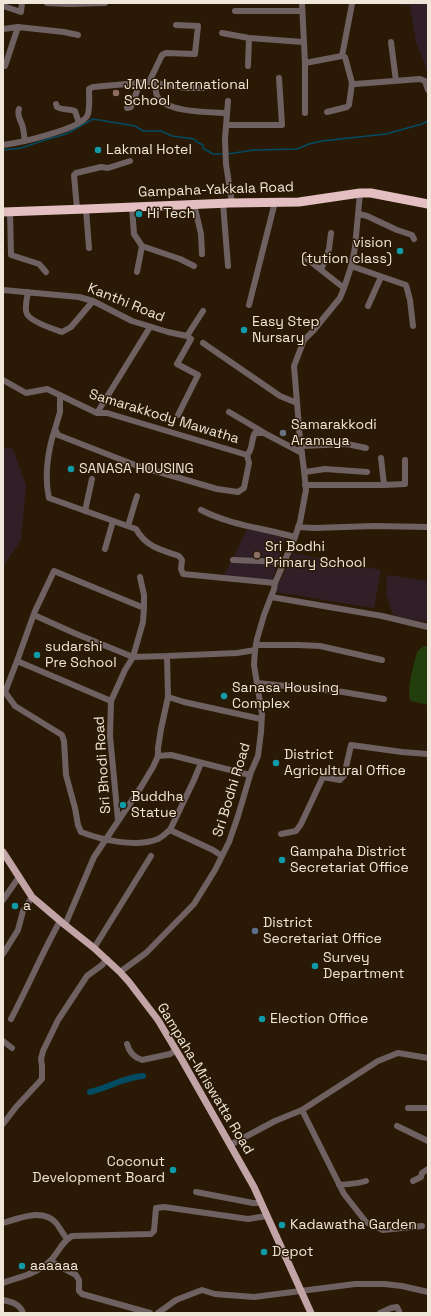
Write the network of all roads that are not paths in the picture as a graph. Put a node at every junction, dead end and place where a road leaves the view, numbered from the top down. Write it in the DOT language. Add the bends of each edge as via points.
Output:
graph roads {
  1 [pos="22,3"];
  2 [pos="47,3"];
  3 [pos="105,3"];
  4 [pos="302,3"];
  5 [pos="352,4"];
  6 [pos="3,6"];
  7 [pos="235,11"];
  8 [pos="302,11"];
  9 [pos="176,25"];
  10 [pos="18,28"];
  11 [pos="3,29"];
  12 [pos="222,32"];
  13 [pos="78,35"];
  14 [pos="249,38"];
  15 [pos="303,42"];
  16 [pos="391,42"];
  17 [pos="342,56"];
  18 [pos="305,63"];
  19 [pos="5,66"];
  20 [pos="248,66"];
  21 [pos="279,78"];
  22 [pos="396,80"];
  23 [pos="138,83"];
  24 [pos="152,83"];
  25 [pos="352,83"];
  26 [pos="203,88"];
  27 [pos="428,90"];
  28 [pos="228,101"];
  29 [pos="56,104"];
  30 [pos="127,108"];
  31 [pos="19,109"];
  32 [pos="327,112"];
  33 [pos="227,113"];
  34 [pos="304,113"];
  35 [pos="79,123"];
  36 [pos="226,125"];
  37 [pos="25,141"];
  38 [pos="3,145"];
  39 [pos="130,161"];
  40 [pos="360,193"];
  41 [pos="275,202"];
  42 [pos="228,203"];
  43 [pos="194,204"];
  44 [pos="428,204"];
  45 [pos="132,207"];
  46 [pos="77,209"];
  47 [pos="86,209"];
  48 [pos="7,212"];
  49 [pos="359,214"];
  50 [pos="331,233"];
  51 [pos="414,239"];
  52 [pos="142,246"];
  53 [pos="89,248"];
  54 [pos="202,254"];
  55 [pos="307,259"];
  56 [pos="194,266"];
  57 [pos="228,266"];
  58 [pos="351,266"];
  59 [pos="321,270"];
  60 [pos="46,272"];
  61 [pos="137,272"];
  62 [pos="381,276"];
  63 [pos="344,288"];
  64 [pos="3,290"];
  65 [pos="28,292"];
  66 [pos="93,301"];
  67 [pos="249,305"];
  68 [pos="368,306"];
  69 [pos="203,311"];
  70 [pos="413,326"];
  71 [pos="150,327"];
  72 [pos="187,336"];
  73 [pos="203,343"];
  74 [pos="3,380"];
  75 [pos="60,395"];
  76 [pos="297,403"];
  77 [pos="229,412"];
  78 [pos="97,413"];
  79 [pos="178,415"];
  80 [pos="55,429"];
  81 [pos="264,433"];
  82 [pos="301,446"];
  83 [pos="366,448"];
  84 [pos="302,453"];
  85 [pos="247,455"];
  86 [pos="381,458"];
  87 [pos="405,460"];
  88 [pos="304,472"];
  89 [pos="367,472"];
  90 [pos="92,479"];
  91 [pos="305,485"];
  92 [pos="384,485"];
  93 [pos="137,496"];
  94 [pos="201,510"];
  95 [pos="86,511"];
  96 [pos="113,521"];
  97 [pos="128,526"];
  98 [pos="298,527"];
  99 [pos="428,527"];
  100 [pos="295,537"];
  101 [pos="105,549"];
  102 [pos="233,560"];
  103 [pos="284,562"];
  104 [pos="140,577"];
  105 [pos="275,583"];
  106 [pos="271,597"];
  107 [pos="144,608"];
  108 [pos="34,615"];
  109 [pos="428,627"];
  110 [pos="256,648"];
  111 [pos="167,656"];
  112 [pos="133,657"];
  113 [pos="382,660"];
  114 [pos="17,661"];
  115 [pos="257,683"];
  116 [pos="168,697"];
  117 [pos="384,699"];
  118 [pos="111,701"];
  119 [pos="261,719"];
  120 [pos="428,754"];
  121 [pos="158,756"];
  122 [pos="201,763"];
  123 [pos="250,775"];
  124 [pos="118,820"];
  125 [pos="170,830"];
  126 [pos="281,834"];
  127 [pos="105,839"];
  128 [pos="3,852"];
  129 [pos="151,856"];
  130 [pos="222,856"];
  131 [pos="19,877"];
  132 [pos="32,897"];
  133 [pos="3,900"];
  134 [pos="62,923"];
  135 [pos="94,948"];
  136 [pos="3,954"];
  137 [pos="107,959"];
  138 [pos="120,972"];
  139 [pos="11,1019"];
  140 [pos="3,1041"];
  141 [pos="127,1044"];
  142 [pos="12,1048"];
  143 [pos="176,1050"];
  144 [pos="428,1058"];
  145 [pos="408,1108"];
  146 [pos="428,1108"];
  147 [pos="302,1110"];
  148 [pos="3,1124"];
  149 [pos="397,1126"];
  150 [pos="428,1141"];
  151 [pos="230,1145"];
  152 [pos="428,1169"];
  153 [pos="366,1181"];
  154 [pos="413,1181"];
  155 [pos="339,1186"];
  156 [pos="196,1192"];
  157 [pos="261,1203"];
  158 [pos="267,1216"];
  159 [pos="3,1223"];
  160 [pos="422,1226"];
  161 [pos="67,1239"];
  162 [pos="50,1261"];
  163 [pos="3,1283"];
  164 [pos="302,1291"];
  165 [pos="428,1292"];
  166 [pos="3,1300"];
  167 [pos="399,1311"];
  168 [pos="24,1313"];
  169 [pos="150,1313"];
  170 [pos="158,1313"];
  171 [pos="311,1313"];
  172 [pos="380,1313"];
  1 -- 6 [label="street" via="21,12"];
  2 -- 3 [label="street"];
  4 -- 8 [label="street"];
  5 -- 17 [label="street"];
  7 -- 8 [label="street"];
  8 -- 15 [label="street"];
  9 -- 24 [label="street" via="198,26 195,54 162,55"];
  10 -- 11 [label="street"];
  10 -- 13 [label="street"];
  10 -- 19 [label="street"];
  12 -- 14 [label="street"];
  14 -- 15 [label="street"];
  14 -- 20 [label="street"];
  15 -- 18 [label="street"];
  16 -- 22 [label="street"];
  17 -- 18 [label="street"];
  17 -- 25 [label="street" via="345,58"];
  18 -- 34 [label="street"];
  21 -- 36 [label="street" via="282,125"];
  22 -- 25 [label="street"];
  22 -- 27 [label="street" via="420,78 425,81"];
  23 -- 24 [label="street"];
  23 -- 30 [label="street" via="131,107"];
  23 -- 35 [label="street" via="89,89 88,114 85,120"];
  24 -- 26 [label="street"];
  24 -- 33 [label="street" via="157,96 168,106"];
  25 -- 32 [label="street" via="350,105"];
  28 -- 33 [label="street"];
  29 -- 35 [label="street" via="60,109 75,112"];
  31 -- 37 [label="street" via="18,118 22,124"];
  33 -- 36 [label="street"];
  35 -- 37 [label="street"];
  36 -- 42 [label="street"];
  37 -- 38 [label="street"];
  39 -- 46 [label="street" via="108,168 101,167 76,173 74,175"];
  40 -- 41 [label="highway, Gampaha-Yakkala Road" via="299,202"];
  40 -- 44 [label="highway, Gampaha-Yakkala Road"];
  40 -- 49 [label="street, Sri Bodhi Road"];
  41 -- 42 [label="highway, Gampaha-Yakkala Road"];
  41 -- 67 [label="street"];
  42 -- 43 [label="highway, Gampaha-Yakkala Road"];
  42 -- 57 [label="street"];
  43 -- 45 [label="highway, Gampaha-Yakkala Road"];
  43 -- 54 [label="street" via="201,234"];
  45 -- 47 [label="highway, Gampaha-Yakkala Road"];
  45 -- 52 [label="street" via="134,234"];
  46 -- 47 [label="highway, Gampaha-Yakkala Road"];
  46 -- 48 [label="highway, Gampaha-Yakkala Road"];
  47 -- 53 [label="street"];
  48 -- 60 [label="street" via="11,255 39,264"];
  49 -- 51 [label="street" via="412,235"];
  49 -- 58 [label="street, Sri Bodhi Road"];
  50 -- 59 [label="street" via="329,249"];
  52 -- 56 [label="street"];
  52 -- 61 [label="street"];
  55 -- 59 [label="street"];
  58 -- 62 [label="street"];
  58 -- 63 [label="street, Sri Bodhi Road"];
  59 -- 63 [label="street"];
  62 -- 68 [label="street"];
  62 -- 70 [label="street" via="406,285"];
  63 -- 76 [label="street, Sri Bodhi Road" via="340,298 304,340 294,366"];
  64 -- 65 [label="street, Kanthi Road"];
  65 -- 66 [label="street, Kanthi Road" via="80,297"];
  65 -- 66 [label="street" via="26,307 31,319 62,332 71,327"];
  66 -- 71 [label="street, Kanthi Road" via="132,321"];
  69 -- 72 [label="street"];
  71 -- 72 [label="street, Kanthi Road"];
  71 -- 78 [label="street"];
  72 -- 79 [label="street" via="191,339 177,364 198,375"];
  73 -- 76 [label="street" via="280,396"];
  74 -- 75 [label="street, Samarakkody Mawatha" via="26,393 47,389"];
  75 -- 78 [label="street, Samarakkody Mawatha"];
  75 -- 80 [label="street" via="60,412"];
  76 -- 82 [label="street, Sri Bodhi Road"];
  77 -- 81 [label="street"];
  78 -- 85 [label="street, Samarakkody Mawatha" via="107,413"];
  80 -- 85 [label="street" via="58,435 135,465 238,492 244,488 249,463"];
  80 -- 95 [label="street" via="48,460 49,498"];
  81 -- 84 [label="street"];
  81 -- 85 [label="street, Samarakkody Mawatha" via="254,433"];
  82 -- 83 [label="street" via="347,444"];
  82 -- 84 [label="street, Sri Bodhi Road"];
  84 -- 88 [label="street, Sri Bodhi Road"];
  86 -- 92 [label="street"];
  87 -- 92 [label="street" via="405,484"];
  88 -- 89 [label="street" via="325,469"];
  88 -- 91 [label="street, Sri Bodhi Road"];
  90 -- 95 [label="street"];
  91 -- 92 [label="street"];
  91 -- 98 [label="street, Sri Bodhi Road"];
  93 -- 97 [label="street"];
  94 -- 100 [label="street" via="230,522"];
  95 -- 96 [label="street"];
  96 -- 97 [label="street"];
  96 -- 101 [label="street"];
  97 -- 105 [label="street" via="136,529 141,538 154,547 179,556 182,560 183,574"];
  98 -- 99 [label="street"];
  98 -- 100 [label="street, Sri Bodhi Road"];
  100 -- 103 [label="street, Sri Bodhi Road"];
  102 -- 103 [label="street"];
  103 -- 105 [label="street, Sri Bodhi Road"];
  104 -- 107 [label="street"];
  105 -- 106 [label="street, Sri Bodhi Road"];
  106 -- 109 [label="street" via="382,616"];
  106 -- 110 [label="street, Sri Bodhi Road"];
  107 -- 108 [label="street" via="54,571"];
  107 -- 112 [label="street" via="143,622"];
  108 -- 112 [label="street"];
  108 -- 114 [label="street"];
  110 -- 111 [label="street" via="237,653"];
  110 -- 113 [label="street" via="320,646"];
  110 -- 115 [label="street, Sri Bodhi Road" via="254,665"];
  111 -- 112 [label="street"];
  111 -- 116 [label="street"];
  112 -- 118 [label="street"];
  114 -- 118 [label="street, Sri Bhodi Road"];
  114 -- 127 [label="street" via="5,692 15,706 62,735 66,775 78,825 81,832"];
  115 -- 117 [label="street"];
  115 -- 119 [label="street, Sri Bodhi Road"];
  116 -- 119 [label="street"];
  116 -- 121 [label="street" via="160,728"];
  118 -- 124 [label="street, Sri Bhodi Road" via="110,736"];
  119 -- 123 [label="street, Sri Bodhi Road" via="258,756"];
  120 -- 126 [label="street" via="351,745 344,776 340,780 323,777 296,831"];
  121 -- 122 [label="street" via="170,754"];
  121 -- 124 [label="street"];
  122 -- 123 [label="street"];
  122 -- 125 [label="street"];
  123 -- 130 [label="street, Sri Bodhi Road" via="238,816"];
  124 -- 127 [label="street"];
  125 -- 127 [label="street" via="158,839 146,842"];
  125 -- 130 [label="street"];
  127 -- 134 [label="street"];
  128 -- 131 [label="main road, Gampaha-Mriswatta Road"];
  129 -- 135 [label="street"];
  130 -- 138 [label="street, Sri Bodhi Road" via="194,904 146,953"];
  131 -- 132 [label="main road, Gampaha-Mriswatta Road"];
  131 -- 133 [label="street"];
  132 -- 134 [label="main road, Gampaha-Mriswatta Road"];
  132 -- 136 [label="street" via="23,911 18,930"];
  134 -- 135 [label="main road, Gampaha-Mriswatta Road"];
  134 -- 139 [label="street" via="47,943"];
  135 -- 137 [label="main road, Gampaha-Mriswatta Road"];
  137 -- 138 [label="main road, Gampaha-Mriswatta Road"];
  137 -- 148 [label="street" via="87,976 58,1020 43,1051 42,1079"];
  138 -- 143 [label="main road, Gampaha-Mriswatta Road" via="158,1020"];
  140 -- 142 [label="street"];
  141 -- 143 [label="street" via="129,1052 142,1060 170,1054"];
  143 -- 151 [label="main road, Gampaha-Mriswatta Road"];
  144 -- 147 [label="street" via="398,1053 378,1061"];
  145 -- 146 [label="street"];
  147 -- 151 [label="street"];
  147 -- 155 [label="street"];
  149 -- 150 [label="street"];
  151 -- 157 [label="main road, Gampaha-Mriswatta Road"];
  152 -- 154 [label="street"];
  153 -- 155 [label="street"];
  155 -- 160 [label="street" via="366,1222 383,1230"];
  156 -- 157 [label="street"];
  157 -- 158 [label="main road, Gampaha-Mriswatta Road"];
  158 -- 161 [label="street" via="248,1219 164,1207 156,1208 154,1231 151,1234 78,1235"];
  158 -- 164 [label="main road, Gampaha-Mriswatta Road"];
  159 -- 161 [label="street" via="37,1215 56,1223"];
  161 -- 162 [label="street"];
  162 -- 163 [label="street" via="37,1270"];
  162 -- 169 [label="street" via="76,1275 79,1280 79,1292 82,1294"];
  164 -- 165 [label="street" via="355,1284 384,1284"];
  164 -- 170 [label="street" via="254,1297 214,1294 202,1290 176,1300"];
  164 -- 171 [label="main road, Gampaha-Mriswatta Road"];
  166 -- 168 [label="street" via="15,1303"];
  167 -- 172 [label="street" via="397,1307"];
}
